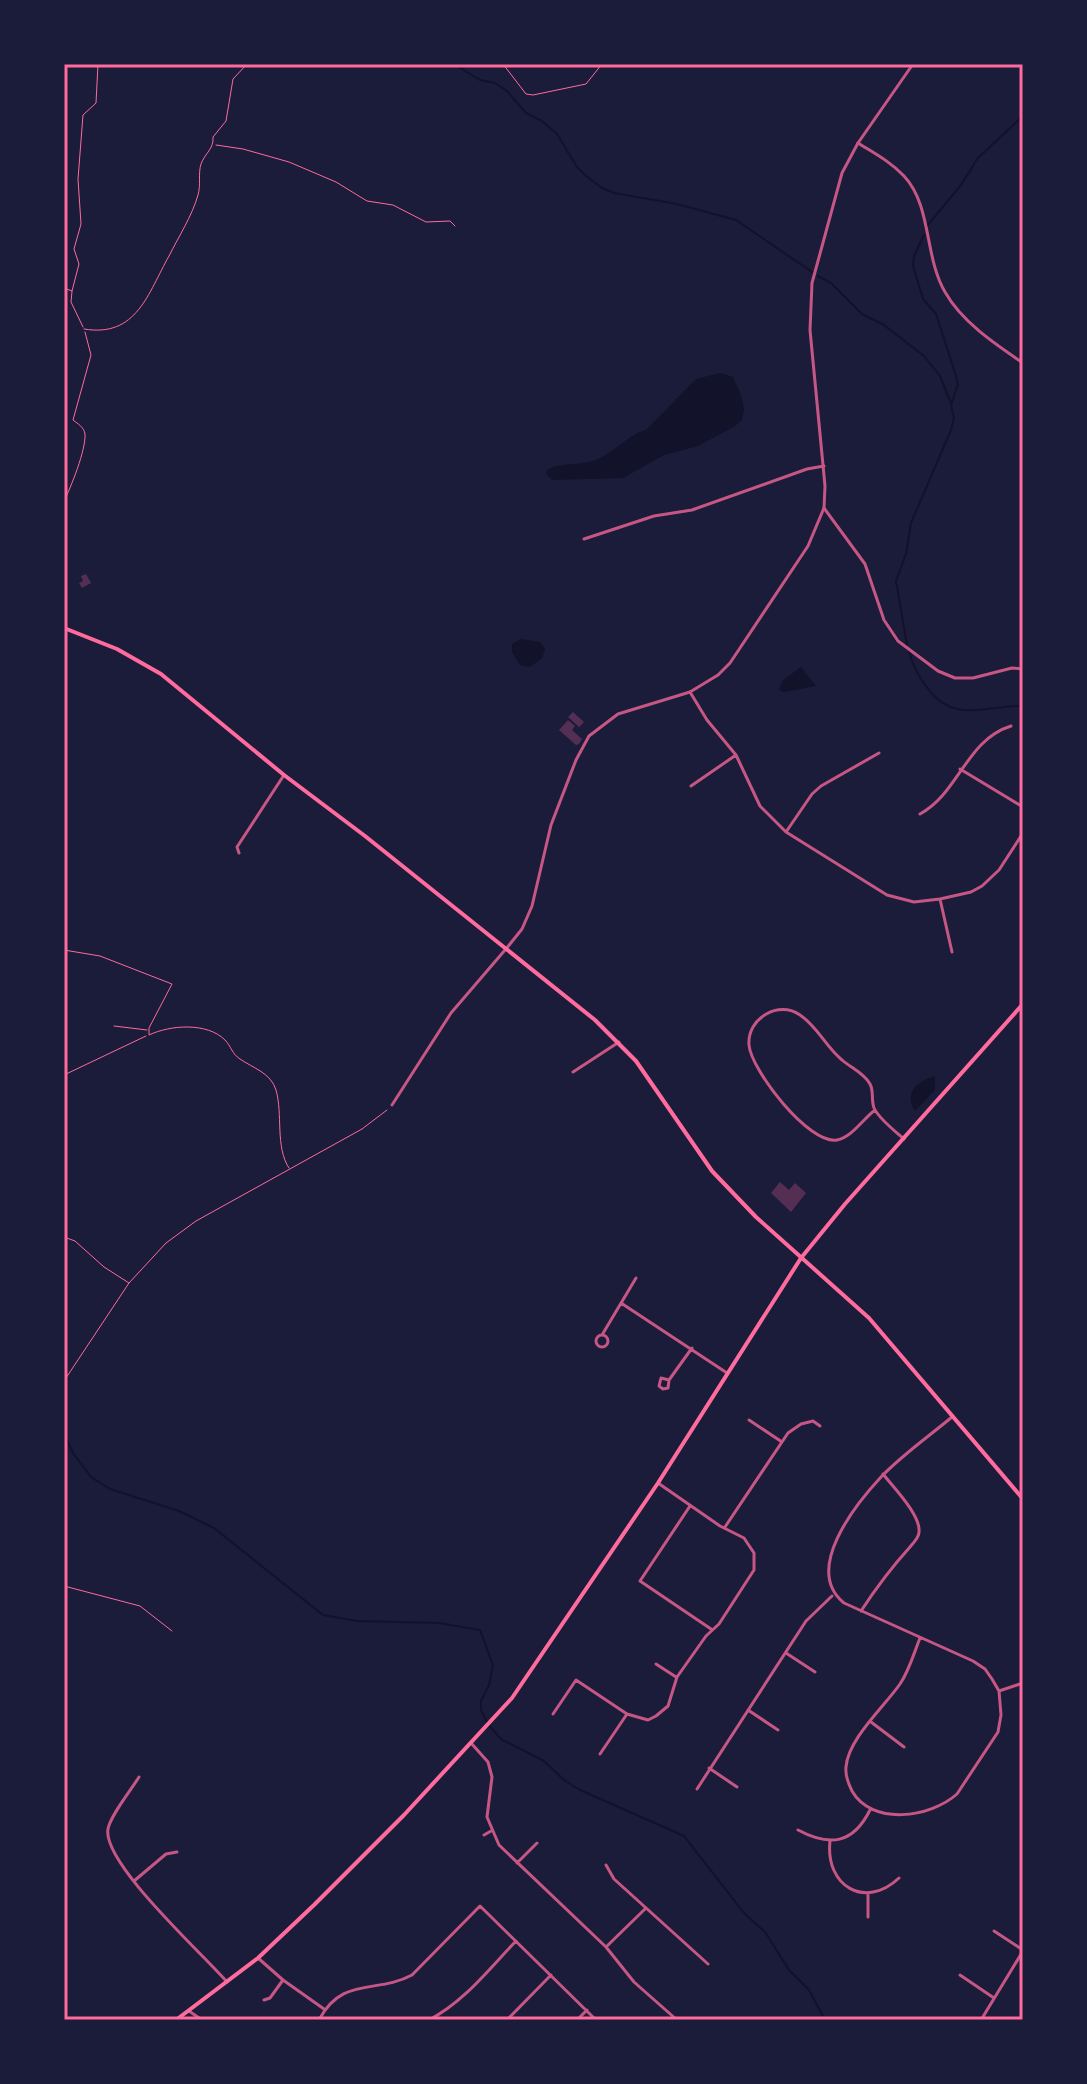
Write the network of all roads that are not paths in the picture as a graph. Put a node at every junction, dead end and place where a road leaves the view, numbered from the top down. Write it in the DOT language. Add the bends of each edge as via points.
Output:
graph roads {
  1 [pos="913,64"];
  2 [pos="858,143"];
  3 [pos="1023,363"];
  4 [pos="824,466"];
  5 [pos="824,508"];
  6 [pos="584,539"];
  7 [pos="64,628"];
  8 [pos="1023,669"];
  9 [pos="690,692"];
  10 [pos="1011,726"];
  11 [pos="879,753"];
  12 [pos="736,755"];
  13 [pos="960,769"];
  14 [pos="284,775"];
  15 [pos="691,786"];
  16 [pos="1023,807"];
  17 [pos="920,814"];
  18 [pos="786,832"];
  19 [pos="1023,833"];
  20 [pos="239,853"];
  21 [pos="940,899"];
  22 [pos="506,949"];
  23 [pos="952,952"];
  24 [pos="1023,1004"];
  25 [pos="619,1042"];
  26 [pos="573,1072"];
  27 [pos="392,1105"];
  28 [pos="875,1110"];
  29 [pos="904,1139"];
  30 [pos="801,1258"];
  31 [pos="636,1278"];
  32 [pos="621,1303"];
  33 [pos="602,1335"];
  34 [pos="692,1348"];
  35 [pos="727,1373"];
  36 [pos="669,1380"];
  37 [pos="952,1417"];
  38 [pos="749,1420"];
  39 [pos="820,1426"];
  40 [pos="782,1442"];
  41 [pos="883,1474"];
  42 [pos="658,1483"];
  43 [pos="1023,1499"];
  44 [pos="690,1506"];
  45 [pos="725,1527"];
  46 [pos="834,1595"];
  47 [pos="861,1611"];
  48 [pos="711,1629"];
  49 [pos="920,1638"];
  50 [pos="786,1653"];
  51 [pos="656,1664"];
  52 [pos="815,1672"];
  53 [pos="677,1677"];
  54 [pos="1023,1683"];
  55 [pos="999,1691"];
  56 [pos="748,1710"];
  57 [pos="553,1714"];
  58 [pos="627,1714"];
  59 [pos="648,1720"];
  60 [pos="871,1722"];
  61 [pos="649,1727"];
  62 [pos="778,1730"];
  63 [pos="471,1743"];
  64 [pos="904,1747"];
  65 [pos="600,1754"];
  66 [pos="709,1768"];
  67 [pos="139,1777"];
  68 [pos="737,1787"];
  69 [pos="697,1789"];
  70 [pos="870,1810"];
  71 [pos="798,1830"];
  72 [pos="491,1831"];
  73 [pos="484,1835"];
  74 [pos="830,1841"];
  75 [pos="537,1843"];
  76 [pos="177,1852"];
  77 [pos="517,1863"];
  78 [pos="606,1865"];
  79 [pos="899,1878"];
  80 [pos="134,1881"];
  81 [pos="868,1893"];
  82 [pos="477,1901"];
  83 [pos="480,1906"];
  84 [pos="645,1909"];
  85 [pos="868,1917"];
  86 [pos="994,1931"];
  87 [pos="516,1941"];
  88 [pos="606,1947"];
  89 [pos="1023,1951"];
  90 [pos="258,1958"];
  91 [pos="708,1964"];
  92 [pos="551,1975"];
  93 [pos="960,1975"];
  94 [pos="283,1980"];
  95 [pos="227,1982"];
  96 [pos="994,1998"];
  97 [pos="264,2000"];
  98 [pos="325,2009"];
  99 [pos="587,2010"];
  100 [pos="189,2011"];
  101 [pos="176,2020"];
  102 [pos="202,2020"];
  103 [pos="319,2020"];
  104 [pos="429,2020"];
  105 [pos="507,2020"];
  106 [pos="577,2020"];
  107 [pos="596,2020"];
  108 [pos="677,2020"];
  109 [pos="981,2020"];
  1 -- 2 [label="street"];
  2 -- 3 [label="street" via="915,190 937,276 952,303"];
  2 -- 4 [label="street" via="842,173 811,292"];
  4 -- 5 [label="street"];
  4 -- 6 [label="street"];
  5 -- 8 [label="street" via="865,564 884,620 898,641 955,678"];
  5 -- 9 [label="street" via="808,546 730,663"];
  7 -- 14 [label="main road" via="161,674"];
  9 -- 12 [label="street"];
  9 -- 22 [label="street" via="618,714 589,736 551,825 532,906"];
  10 -- 13 [label="street" via="986,739"];
  11 -- 18 [label="street" via="821,786"];
  12 -- 15 [label="street"];
  12 -- 18 [label="street" via="760,806"];
  13 -- 16 [label="street"];
  13 -- 17 [label="street" via="942,798"];
  14 -- 20 [label="street" via="237,847"];
  14 -- 22 [label="main road"];
  18 -- 21 [label="street" via="887,895 914,902"];
  19 -- 21 [label="street" via="982,886"];
  21 -- 23 [label="street"];
  22 -- 25 [label="main road"];
  22 -- 27 [label="street" via="451,1013"];
  24 -- 29 [label="main road"];
  25 -- 26 [label="street"];
  25 -- 30 [label="main road" via="712,1171"];
  28 -- 28 [label="street" via="869,1082 804,1018 781,1008 756,1024 751,1052 790,1111 814,1135 827,1143 848,1135"];
  28 -- 29 [label="street"];
  29 -- 30 [label="main road"];
  30 -- 35 [label="main road"];
  30 -- 37 [label="main road" via="869,1318"];
  31 -- 32 [label="street"];
  32 -- 33 [label="street"];
  32 -- 34 [label="street"];
  34 -- 35 [label="street"];
  34 -- 36 [label="street"];
  35 -- 42 [label="main road"];
  37 -- 41 [label="street"];
  37 -- 43 [label="main road"];
  38 -- 40 [label="street"];
  39 -- 40 [label="street" via="813,1421 801,1424"];
  40 -- 45 [label="street"];
  41 -- 46 [label="street" via="834,1542 828,1564"];
  41 -- 47 [label="street" via="919,1531"];
  42 -- 44 [label="street"];
  42 -- 63 [label="main road" via="512,1698"];
  44 -- 45 [label="street"];
  44 -- 48 [label="street" via="640,1581"];
  45 -- 48 [label="street" via="749,1543 755,1565"];
  46 -- 47 [label="street"];
  46 -- 50 [label="street" via="810,1616"];
  47 -- 49 [label="street"];
  48 -- 53 [label="street"];
  49 -- 55 [label="street" via="985,1669"];
  49 -- 60 [label="street" via="899,1685"];
  50 -- 52 [label="street"];
  50 -- 56 [label="street"];
  51 -- 53 [label="street"];
  53 -- 59 [label="street" via="668,1706"];
  54 -- 55 [label="street"];
  55 -- 70 [label="street" via="998,1732 957,1794 941,1806 900,1815"];
  56 -- 62 [label="street"];
  56 -- 66 [label="street"];
  57 -- 58 [label="street" via="576,1680"];
  58 -- 59 [label="street"];
  58 -- 65 [label="street"];
  59 -- 61 [label="street"];
  60 -- 64 [label="street"];
  60 -- 70 [label="street" via="845,1769 856,1797"];
  63 -- 72 [label="street" via="488,1762 492,1777 487,1817"];
  63 -- 90 [label="main road"];
  66 -- 68 [label="street"];
  66 -- 69 [label="street"];
  67 -- 80 [label="street" via="108,1827 108,1844"];
  70 -- 74 [label="street" via="858,1830"];
  71 -- 74 [label="street"];
  72 -- 73 [label="street"];
  72 -- 77 [label="street"];
  74 -- 81 [label="street" via="835,1876 854,1891"];
  75 -- 77 [label="street"];
  76 -- 80 [label="street" via="166,1854"];
  77 -- 88 [label="street"];
  78 -- 84 [label="street"];
  79 -- 81 [label="street"];
  80 -- 95 [label="street"];
  81 -- 85 [label="street"];
  82 -- 83 [label="street"];
  83 -- 87 [label="street"];
  83 -- 98 [label="street" via="412,1975 342,1993"];
  84 -- 88 [label="street"];
  84 -- 91 [label="street"];
  86 -- 89 [label="street"];
  87 -- 92 [label="street"];
  87 -- 104 [label="street" via="446,2011"];
  88 -- 108 [label="street" via="634,1982"];
  89 -- 96 [label="street"];
  90 -- 94 [label="street"];
  90 -- 95 [label="main road"];
  92 -- 99 [label="street"];
  92 -- 105 [label="street"];
  93 -- 96 [label="street"];
  94 -- 97 [label="street"];
  94 -- 98 [label="street"];
  95 -- 100 [label="main road"];
  96 -- 109 [label="street"];
  98 -- 103 [label="street"];
  99 -- 106 [label="street"];
  99 -- 107 [label="street"];
  100 -- 101 [label="main road"];
  100 -- 102 [label="street"];
}
